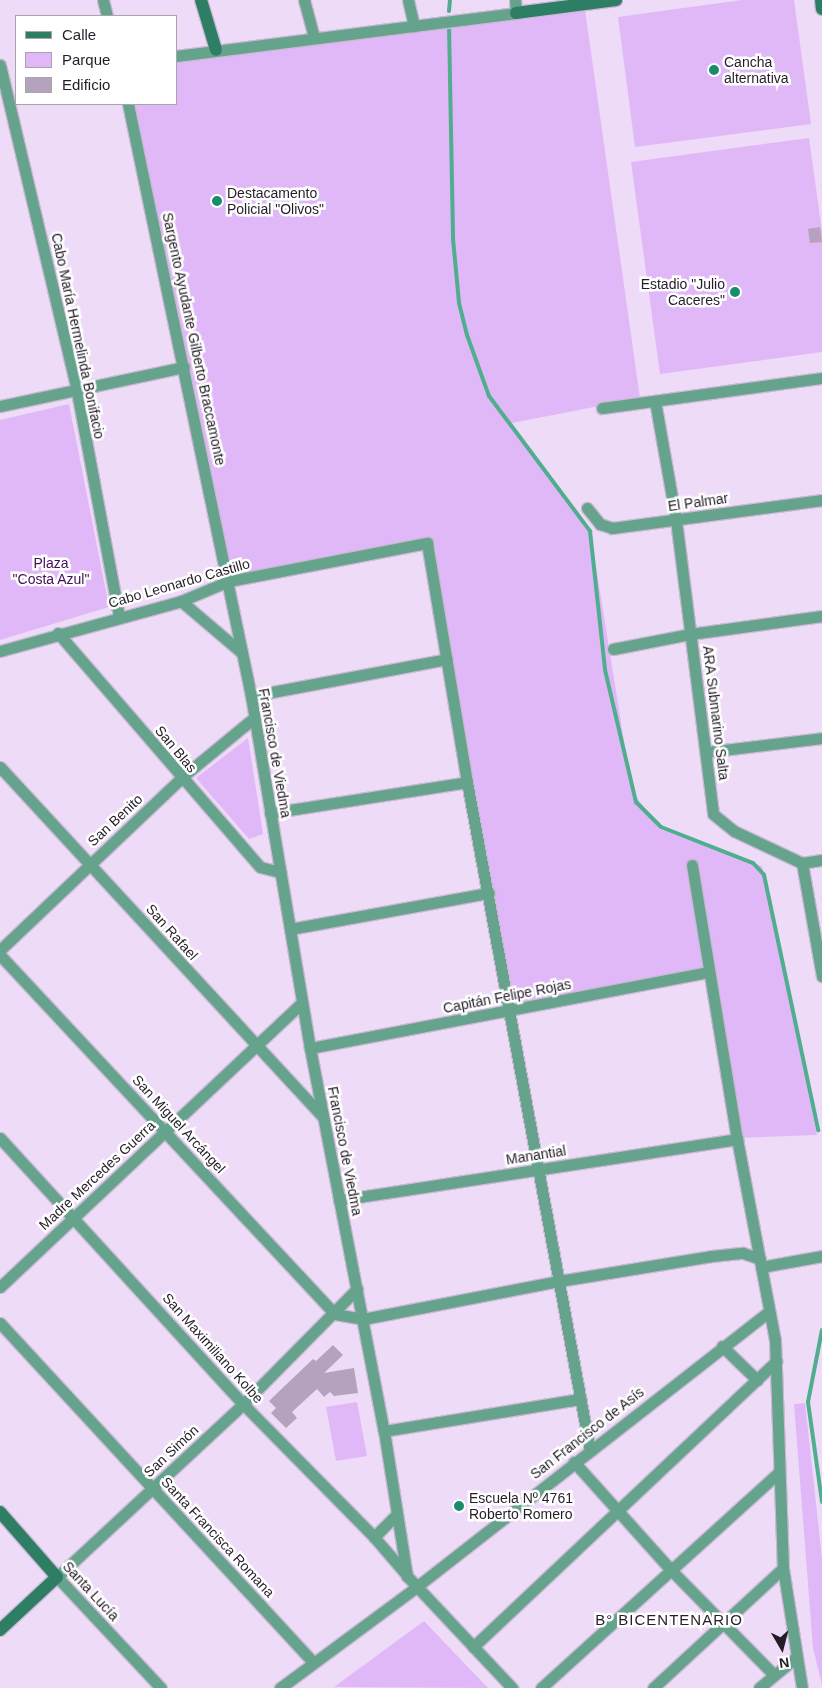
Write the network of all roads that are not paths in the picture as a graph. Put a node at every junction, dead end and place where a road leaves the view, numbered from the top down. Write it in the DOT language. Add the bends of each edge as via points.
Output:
graph roads {
  1 [pos="103,0"];
  2 [pos="201,0"];
  3 [pos="304,0"];
  4 [pos="408,0"];
  5 [pos="515,0"];
  6 [pos="616,0"];
  7 [pos="821,0"];
  8 [pos="822,9"];
  9 [pos="516,13"];
  10 [pos="107,15"];
  11 [pos="414,26"];
  12 [pos="314,38"];
  13 [pos="216,50"];
  14 [pos="178,56"];
  15 [pos="0,65"];
  16 [pos="8,88"];
  17 [pos="128,105"];
  18 [pos="184,367"];
  19 [pos="822,378"];
  20 [pos="77,392"];
  21 [pos="655,401"];
  22 [pos="0,406"];
  23 [pos="602,408"];
  24 [pos="822,500"];
  25 [pos="587,508"];
  26 [pos="676,520"];
  27 [pos="229,581"];
  28 [pos="181,601"];
  29 [pos="119,616"];
  30 [pos="822,616"];
  31 [pos="58,633"];
  32 [pos="690,634"];
  33 [pos="613,649"];
  34 [pos="0,651"];
  35 [pos="242,654"];
  36 [pos="447,659"];
  37 [pos="251,696"];
  38 [pos="255,717"];
  39 [pos="822,738"];
  40 [pos="707,752"];
  41 [pos="0,767"];
  42 [pos="181,778"];
  43 [pos="468,782"];
  44 [pos="270,813"];
  45 [pos="822,860"];
  46 [pos="802,863"];
  47 [pos="89,864"];
  48 [pos="692,865"];
  49 [pos="280,872"];
  50 [pos="489,893"];
  51 [pos="290,929"];
  52 [pos="0,950"];
  53 [pos="0,955"];
  54 [pos="709,972"];
  55 [pos="822,976"];
  56 [pos="302,1002"];
  57 [pos="510,1011"];
  58 [pos="255,1046"];
  59 [pos="310,1048"];
  60 [pos="322,1117"];
  61 [pos="166,1131"];
  62 [pos="0,1138"];
  63 [pos="736,1140"];
  64 [pos="540,1170"];
  65 [pos="339,1200"];
  66 [pos="74,1217"];
  67 [pos="822,1256"];
  68 [pos="760,1263"];
  69 [pos="559,1280"];
  70 [pos="0,1287"];
  71 [pos="357,1289"];
  72 [pos="769,1311"];
  73 [pos="335,1314"];
  74 [pos="363,1319"];
  75 [pos="0,1323"];
  76 [pos="722,1346"];
  77 [pos="777,1361"];
  78 [pos="757,1380"];
  79 [pos="580,1399"];
  80 [pos="243,1404"];
  81 [pos="384,1431"];
  82 [pos="590,1451"];
  83 [pos="574,1462"];
  84 [pos="779,1472"];
  85 [pos="152,1488"];
  86 [pos="618,1510"];
  87 [pos="0,1512"];
  88 [pos="396,1516"];
  89 [pos="374,1537"];
  90 [pos="669,1568"];
  91 [pos="784,1568"];
  92 [pos="57,1576"];
  93 [pos="407,1576"];
  94 [pos="415,1588"];
  95 [pos="724,1622"];
  96 [pos="0,1630"];
  97 [pos="472,1647"];
  98 [pos="795,1658"];
  99 [pos="313,1662"];
  100 [pos="773,1674"];
  101 [pos="161,1688"];
  102 [pos="280,1688"];
  103 [pos="512,1688"];
  104 [pos="542,1688"];
  105 [pos="653,1688"];
  106 [pos="759,1688"];
  107 [pos="802,1688"];
  1 -- 10 [label="street"];
  2 -- 13 [label="street"];
  3 -- 12 [label="street"];
  4 -- 11 [label="street"];
  5 -- 9 [label="street"];
  6 -- 9 [label="street"];
  7 -- 8 [label="street"];
  9 -- 11 [label="street"];
  11 -- 12 [label="street"];
  12 -- 13 [label="street"];
  13 -- 14 [label="street"];
  15 -- 16 [label="street, Cabo María Hermelinda Bonifacio"];
  16 -- 20 [label="street, Cabo María Hermelinda Bonifacio"];
  17 -- 18 [label="street, Sargento Ayudante Gilberto Braccamonte"];
  18 -- 20 [label="street"];
  18 -- 27 [label="street, Sargento Ayudante Gilberto Braccamonte"];
  19 -- 21 [label="street"];
  20 -- 22 [label="street"];
  20 -- 29 [label="street, Cabo María Hermelinda Bonifacio"];
  21 -- 23 [label="street"];
  21 -- 26 [label="street, ARA Submarino Salta"];
  24 -- 26 [label="street, El Palmar"];
  25 -- 26 [label="street, El Palmar" via="600,524 612,528"];
  26 -- 32 [label="street, ARA Submarino Salta"];
  27 -- 28 [label="street, Cabo Leonardo Castillo"];
  27 -- 35 [label="street, Francisco de Viedma"];
  27 -- 36 [label="street, Cabo Leonardo Castillo" via="427,543"];
  28 -- 29 [label="street, Cabo Leonardo Castillo"];
  28 -- 35 [label="street"];
  29 -- 31 [label="street, Cabo Leonardo Castillo"];
  30 -- 32 [label="street"];
  31 -- 34 [label="street, Cabo Leonardo Castillo"];
  31 -- 42 [label="street, San Blas"];
  32 -- 33 [label="street"];
  32 -- 40 [label="street, ARA Submarino Salta"];
  35 -- 37 [label="street, Francisco de Viedma"];
  36 -- 37 [label="street"];
  36 -- 43 [label="street"];
  37 -- 38 [label="street, Francisco de Viedma"];
  38 -- 42 [label="street, San Benito"];
  38 -- 44 [label="street, Francisco de Viedma"];
  39 -- 40 [label="street"];
  40 -- 46 [label="street, ARA Submarino Salta" via="713,814 734,831"];
  41 -- 47 [label="street, San Rafael"];
  42 -- 47 [label="street, San Benito"];
  42 -- 49 [label="street, San Blas" via="260,867"];
  43 -- 44 [label="street"];
  43 -- 50 [label="street"];
  44 -- 49 [label="street, Francisco de Viedma"];
  45 -- 46 [label="street"];
  46 -- 55 [label="street"];
  47 -- 52 [label="street, San Benito"];
  47 -- 58 [label="street, San Rafael"];
  48 -- 54 [label="street"];
  49 -- 51 [label="street, Francisco de Viedma"];
  50 -- 51 [label="street"];
  50 -- 57 [label="street"];
  51 -- 56 [label="street, Francisco de Viedma"];
  53 -- 61 [label="street, San Miguel Arcángel"];
  54 -- 57 [label="street, Capitán Felipe Rojas"];
  54 -- 63 [label="street"];
  56 -- 58 [label="street, Madre Mercedes Guerra"];
  56 -- 59 [label="street, Francisco de Viedma"];
  57 -- 59 [label="street, Capitán Felipe Rojas"];
  57 -- 64 [label="street"];
  58 -- 60 [label="street, San Rafael"];
  58 -- 61 [label="street, Madre Mercedes Guerra"];
  59 -- 60 [label="street, Francisco de Viedma"];
  60 -- 65 [label="street, Francisco de Viedma"];
  61 -- 66 [label="street, Madre Mercedes Guerra"];
  61 -- 73 [label="street, San Miguel Arcángel"];
  62 -- 66 [label="street, San Maximiliano Kolbe"];
  63 -- 64 [label="street, Manantial"];
  63 -- 68 [label="street"];
  64 -- 65 [label="street, Manantial"];
  64 -- 69 [label="street"];
  65 -- 71 [label="street, Francisco de Viedma"];
  66 -- 70 [label="street, Madre Mercedes Guerra"];
  66 -- 80 [label="street, San Maximiliano Kolbe"];
  67 -- 68 [label="street"];
  68 -- 69 [label="street" via="743,1253"];
  68 -- 72 [label="street"];
  69 -- 74 [label="street"];
  69 -- 79 [label="street"];
  71 -- 73 [label="street, San Simón"];
  71 -- 74 [label="street, Francisco de Viedma"];
  72 -- 76 [label="street, San Francisco de Asís"];
  72 -- 77 [label="street"];
  73 -- 74 [label="street"];
  73 -- 80 [label="street, San Simón"];
  74 -- 81 [label="street, Francisco de Viedma"];
  75 -- 85 [label="street, Santa Francisca Romana"];
  76 -- 78 [label="street"];
  76 -- 82 [label="street, San Francisco de Asís"];
  77 -- 78 [label="street"];
  77 -- 84 [label="street"];
  78 -- 86 [label="street"];
  79 -- 81 [label="street"];
  79 -- 82 [label="street"];
  80 -- 85 [label="street, San Simón"];
  80 -- 89 [label="street, San Maximiliano Kolbe"];
  81 -- 88 [label="street, Francisco de Viedma"];
  82 -- 83 [label="street, San Francisco de Asís"];
  83 -- 86 [label="street"];
  83 -- 94 [label="street, San Francisco de Asís"];
  84 -- 90 [label="street"];
  84 -- 91 [label="street"];
  85 -- 92 [label="street, San Simón"];
  85 -- 99 [label="street, Santa Francisca Romana"];
  86 -- 90 [label="street"];
  86 -- 97 [label="street"];
  87 -- 92 [label="street, Santa Lucía"];
  88 -- 89 [label="street"];
  88 -- 93 [label="street, Francisco de Viedma"];
  89 -- 93 [label="street, San Maximiliano Kolbe"];
  90 -- 95 [label="street"];
  90 -- 104 [label="street"];
  91 -- 95 [label="street"];
  91 -- 98 [label="street"];
  92 -- 96 [label="street, San Simón"];
  92 -- 101 [label="street, Santa Lucía"];
  93 -- 94 [label="street, Francisco de Viedma"];
  94 -- 97 [label="street, Francisco de Viedma"];
  94 -- 99 [label="street, San Francisco de Asís"];
  95 -- 100 [label="street"];
  95 -- 105 [label="street"];
  97 -- 103 [label="street, Francisco de Viedma"];
  98 -- 100 [label="street"];
  98 -- 107 [label="street"];
  99 -- 102 [label="street, San Francisco de Asís"];
  100 -- 106 [label="street"];
}
